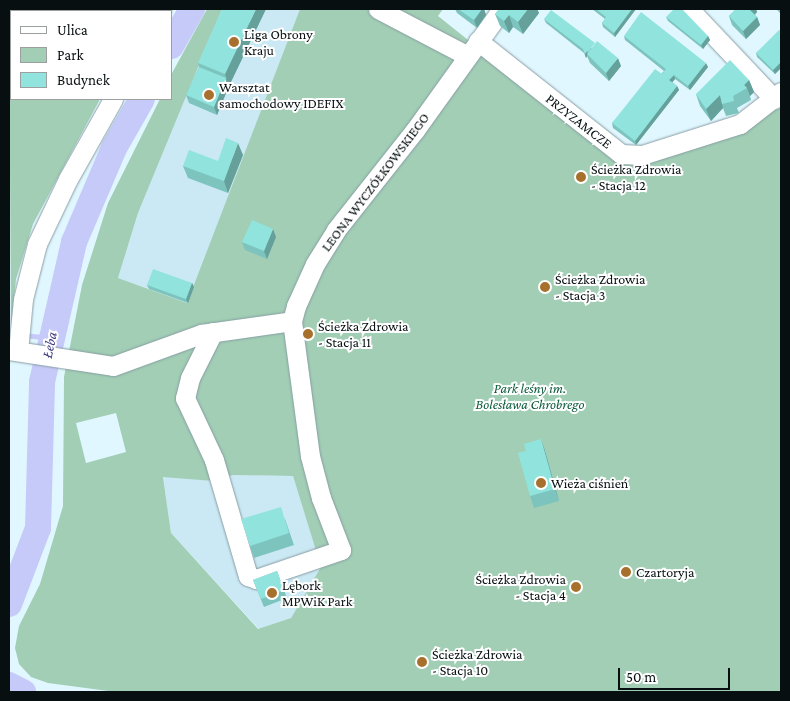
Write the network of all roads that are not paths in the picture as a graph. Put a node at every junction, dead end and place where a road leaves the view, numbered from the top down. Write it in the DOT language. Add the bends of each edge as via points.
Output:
graph roads {
  1 [pos="378,9"];
  2 [pos="502,9"];
  3 [pos="688,9"];
  4 [pos="478,40"];
  5 [pos="466,55"];
  6 [pos="778,96"];
  7 [pos="112,100"];
  8 [pos="292,321"];
  9 [pos="213,332"];
  10 [pos="17,343"];
  1 -- 5 [label="street"];
  2 -- 4 [label="street, LEONA WYCZÓŁKOWSKIEGO"];
  3 -- 6 [label="street, PRZYZAMCZE"];
  4 -- 5 [label="street, LEONA WYCZÓŁKOWSKIEGO"];
  4 -- 6 [label="street, PRZYZAMCZE" via="621,154 642,155 740,124"];
  5 -- 8 [label="street, LEONA WYCZÓŁKOWSKIEGO" via="415,130 336,230 315,264"];
  7 -- 10 [label="street" via="68,178 37,244 23,299"];
  8 -- 9 [label="street"];
  8 -- 9 [label="street" via="310,456 321,498 341,550 256,579 248,576 214,460 185,398 190,378"];
  9 -- 10 [label="street" via="155,348 113,366 74,360"];
}
